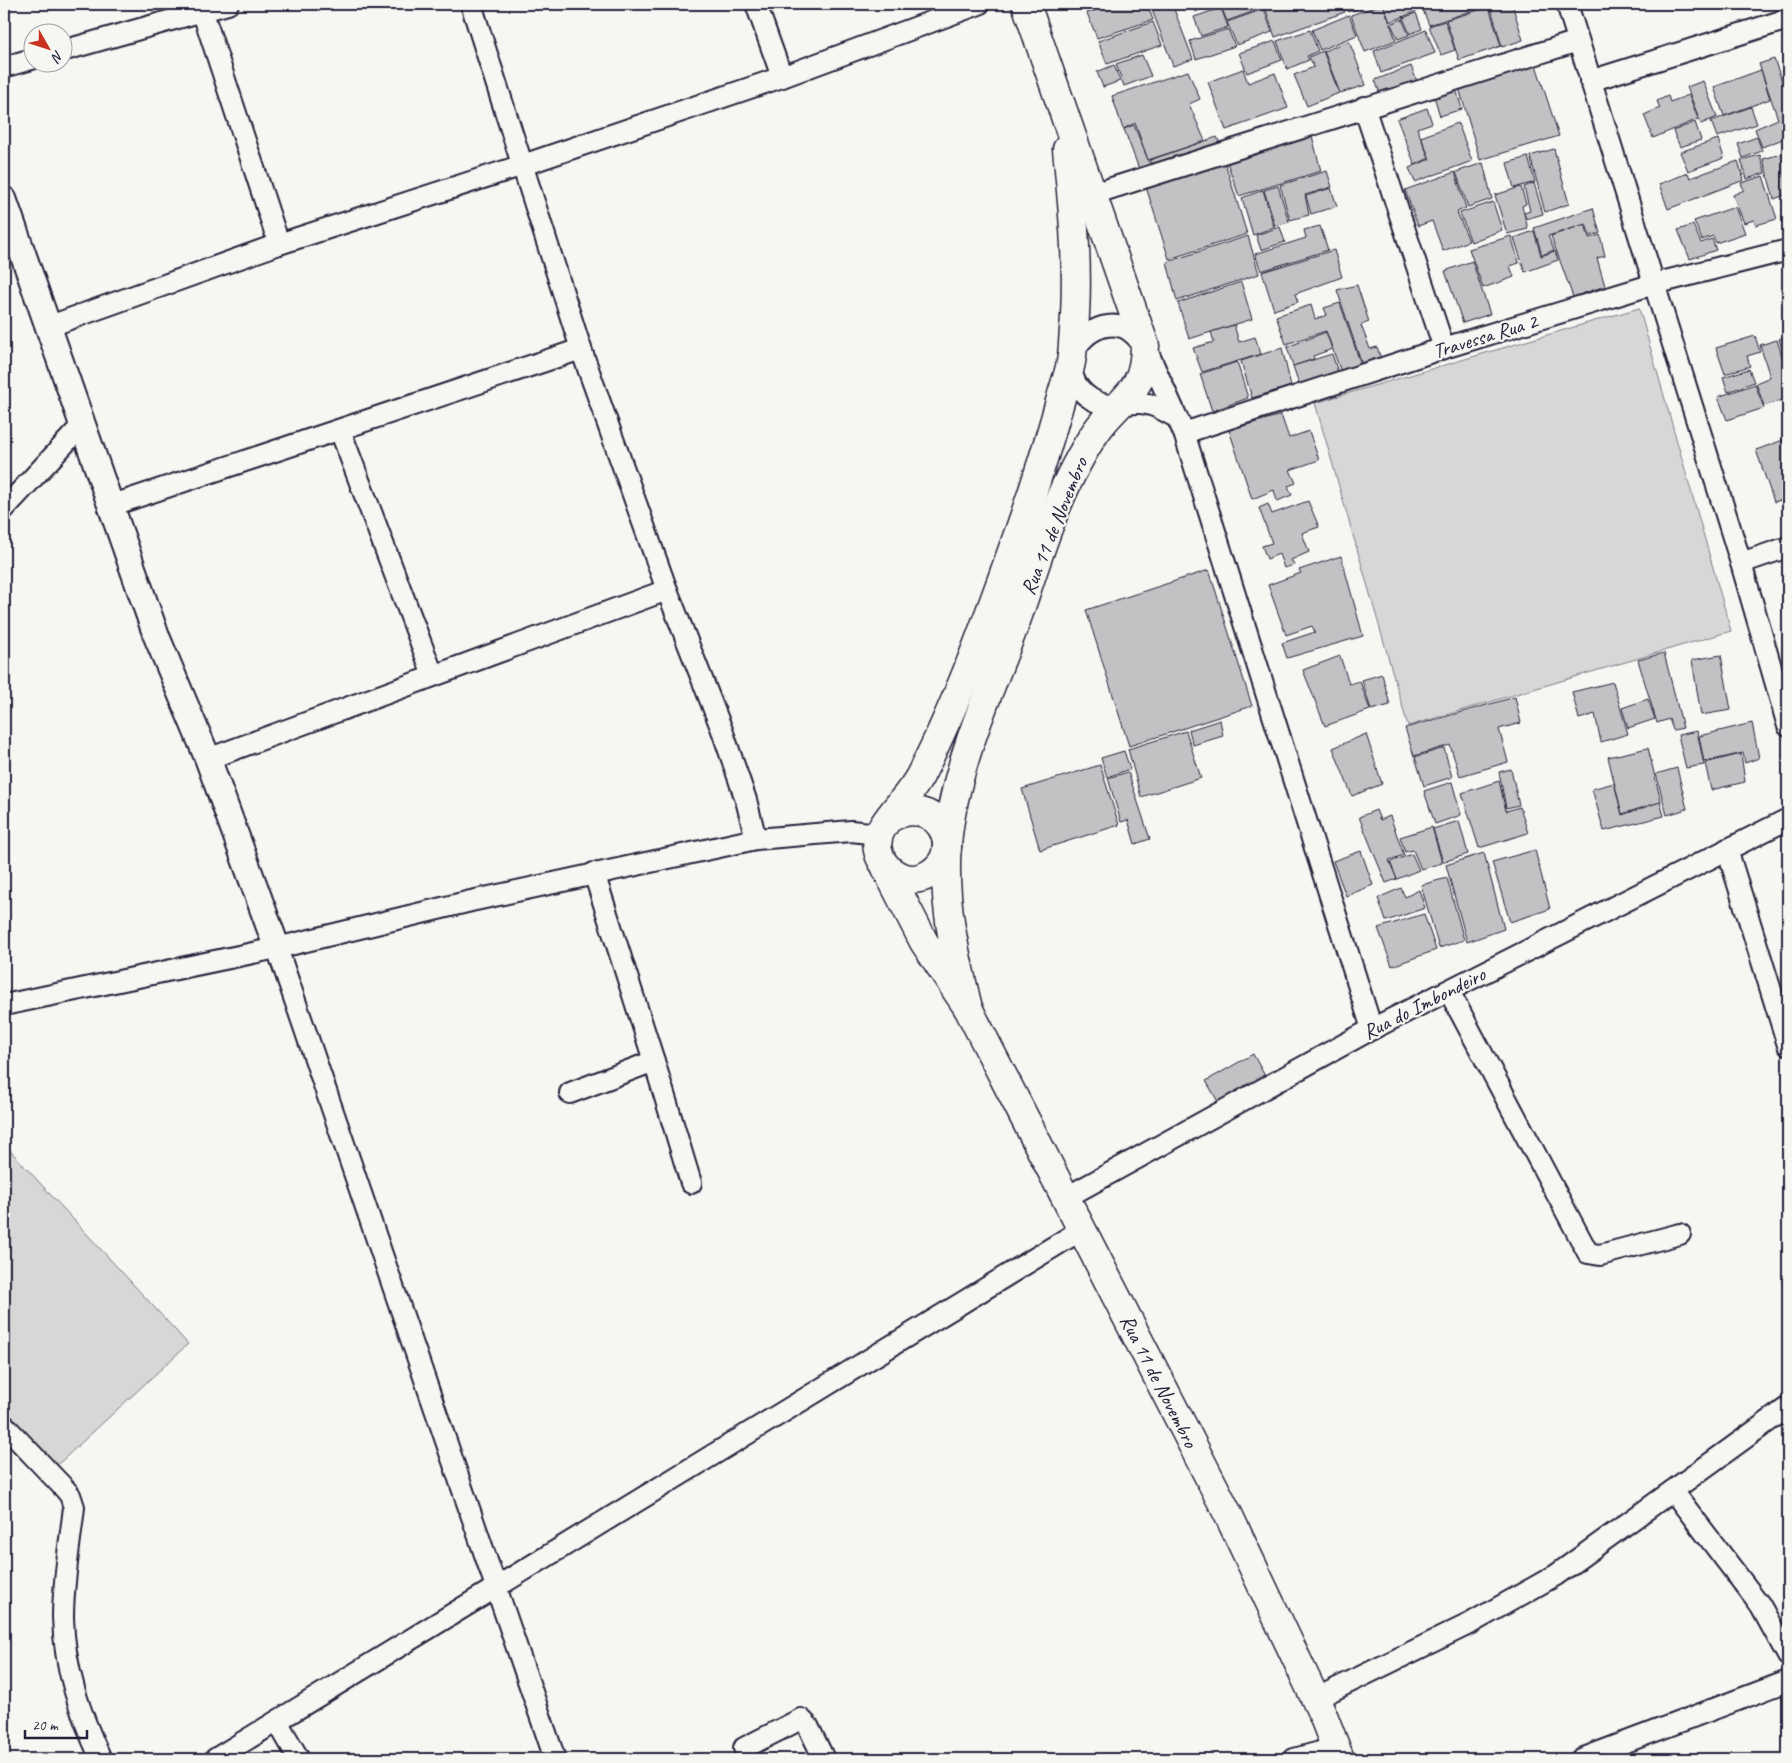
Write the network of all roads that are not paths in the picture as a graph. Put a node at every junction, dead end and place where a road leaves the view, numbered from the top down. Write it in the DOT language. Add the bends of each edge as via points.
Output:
graph roads {
  1 [pos="228,4"];
  2 [pos="471,4"];
  3 [pos="756,4"];
  4 [pos="979,4"];
  5 [pos="1026,4"];
  6 [pos="1566,4"];
  7 [pos="201,7"];
  8 [pos="1788,19"];
  9 [pos="1578,41"];
  10 [pos="72,48"];
  11 [pos="22,62"];
  12 [pos="4,67"];
  13 [pos="782,77"];
  14 [pos="1590,80"];
  15 [pos="1364,107"];
  16 [pos="1063,110"];
  17 [pos="523,165"];
  18 [pos="1093,194"];
  19 [pos="4,200"];
  20 [pos="280,244"];
  21 [pos="1788,250"];
  22 [pos="1654,284"];
  23 [pos="50,326"];
  24 [pos="1145,346"];
  25 [pos="1444,348"];
  26 [pos="581,349"];
  27 [pos="1072,362"];
  28 [pos="1118,406"];
  29 [pos="84,423"];
  30 [pos="1180,425"];
  31 [pos="340,430"];
  32 [pos="110,506"];
  33 [pos="4,509"];
  34 [pos="1788,548"];
  35 [pos="1741,563"];
  36 [pos="667,590"];
  37 [pos="433,674"];
  38 [pos="1788,726"];
  39 [pos="208,759"];
  40 [pos="1788,819"];
  41 [pos="884,826"];
  42 [pos="756,839"];
  43 [pos="947,844"];
  44 [pos="1727,849"];
  45 [pos="886,868"];
  46 [pos="594,873"];
  47 [pos="277,948"];
  48 [pos="1449,991"];
  49 [pos="4,1005"];
  50 [pos="968,1008"];
  51 [pos="1372,1029"];
  52 [pos="1788,1045"];
  53 [pos="654,1061"];
  54 [pos="570,1093"];
  55 [pos="691,1184"];
  56 [pos="1065,1198"];
  57 [pos="1081,1230"];
  58 [pos="1680,1234"];
  59 [pos="1788,1406"];
  60 [pos="4,1425"];
  61 [pos="1672,1491"];
  62 [pos="497,1586"];
  63 [pos="1788,1656"];
  64 [pos="1788,1681"];
  65 [pos="1314,1699"];
  66 [pos="278,1723"];
  67 [pos="744,1748"];
  68 [pos="1337,1754"];
  69 [pos="101,1759"];
  70 [pos="215,1759"];
  71 [pos="299,1759"];
  72 [pos="555,1759"];
  73 [pos="824,1759"];
  74 [pos="1294,1759"];
  75 [pos="1581,1759"];
  1 -- 7 [label="street"];
  2 -- 17 [label="street"];
  3 -- 13 [label="street"];
  4 -- 13 [label="street"];
  5 -- 16 [label="main road, Rua 11 de Novembro"];
  6 -- 9 [label="street"];
  7 -- 10 [label="street"];
  7 -- 20 [label="street"];
  8 -- 14 [label="street"];
  9 -- 14 [label="street"];
  9 -- 15 [label="street"];
  11 -- 12 [label="street"];
  13 -- 17 [label="street"];
  14 -- 22 [label="street"];
  15 -- 18 [label="street"];
  15 -- 25 [label="street"];
  16 -- 18 [label="main road, Rua 11 de Novembro"];
  16 -- 27 [label="main road, Rua 11 de Novembro" via="1077,274"];
  17 -- 20 [label="street"];
  17 -- 26 [label="street"];
  18 -- 24 [label="main road, Rua 11 de Novembro"];
  19 -- 23 [label="street"];
  20 -- 23 [label="street"];
  21 -- 22 [label="street, Travessa Rua 2"];
  22 -- 25 [label="street, Travessa Rua 2"];
  22 -- 35 [label="street"];
  23 -- 29 [label="street"];
  24 -- 27 [label="street" via="1125,328 1106,326 1085,337 1078,345"];
  24 -- 28 [label="main road, Rua 11 de Novembro" via="1141,379"];
  24 -- 30 [label="street"];
  25 -- 30 [label="street, Travessa Rua 2"];
  26 -- 31 [label="street"];
  26 -- 36 [label="street"];
  27 -- 28 [label="street" via="1073,377 1083,393 1096,402"];
  27 -- 41 [label="main road, Rua 11 de Novembro" via="1038,477 1000,586 953,704 920,777"];
  28 -- 30 [label="street" via="1137,402 1146,404"];
  28 -- 43 [label="main road, Rua 11 de Novembro" via="1084,451 1058,505 957,786"];
  29 -- 32 [label="street"];
  29 -- 33 [label="street"];
  30 -- 51 [label="street"];
  31 -- 32 [label="street"];
  31 -- 37 [label="street"];
  32 -- 39 [label="street" via="162,652"];
  34 -- 35 [label="street"];
  35 -- 38 [label="street"];
  36 -- 37 [label="street"];
  36 -- 42 [label="street" via="722,730"];
  37 -- 39 [label="street"];
  39 -- 47 [label="street"];
  40 -- 44 [label="street, Rua do Imbondeiro"];
  41 -- 42 [label="street"];
  41 -- 43 [label="main road, Rua 11 de Novembro" via="900,812 922,811 940,824"];
  41 -- 45 [label="main road, Rua 11 de Novembro" via="877,846 879,858"];
  42 -- 46 [label="street"];
  43 -- 45 [label="main road, Rua 11 de Novembro" via="939,866 918,879 895,876"];
  43 -- 50 [label="main road, Rua 11 de Novembro" via="949,922"];
  44 -- 48 [label="street, Rua do Imbondeiro"];
  44 -- 52 [label="street"];
  45 -- 50 [label="main road, Rua 11 de Novembro" via="924,942"];
  46 -- 47 [label="street"];
  46 -- 53 [label="street"];
  47 -- 49 [label="street"];
  47 -- 62 [label="street"];
  48 -- 51 [label="street, Rua do Imbondeiro"];
  48 -- 58 [label="street" via="1588,1253 1600,1255"];
  50 -- 56 [label="main road, Rua 11 de Novembro"];
  51 -- 56 [label="street, Rua do Imbondeiro"];
  53 -- 54 [label="street"];
  53 -- 55 [label="street"];
  56 -- 57 [label="main road, Rua 11 de Novembro"];
  57 -- 62 [label="street"];
  57 -- 65 [label="main road, Rua 11 de Novembro" via="1228,1514"];
  59 -- 61 [label="street"];
  60 -- 69 [label="street" via="70,1495 74,1507 63,1615 65,1652 76,1698"];
  61 -- 63 [label="street" via="1760,1605"];
  61 -- 65 [label="street" via="1579,1559 1519,1596 1471,1623"];
  62 -- 66 [label="street"];
  62 -- 72 [label="street"];
  64 -- 75 [label="street"];
  65 -- 68 [label="main road, Rua 11 de Novembro"];
  66 -- 70 [label="street"];
  66 -- 71 [label="street"];
  67 -- 73 [label="street" via="801,1719 808,1726"];
  68 -- 74 [label="street"];
}
